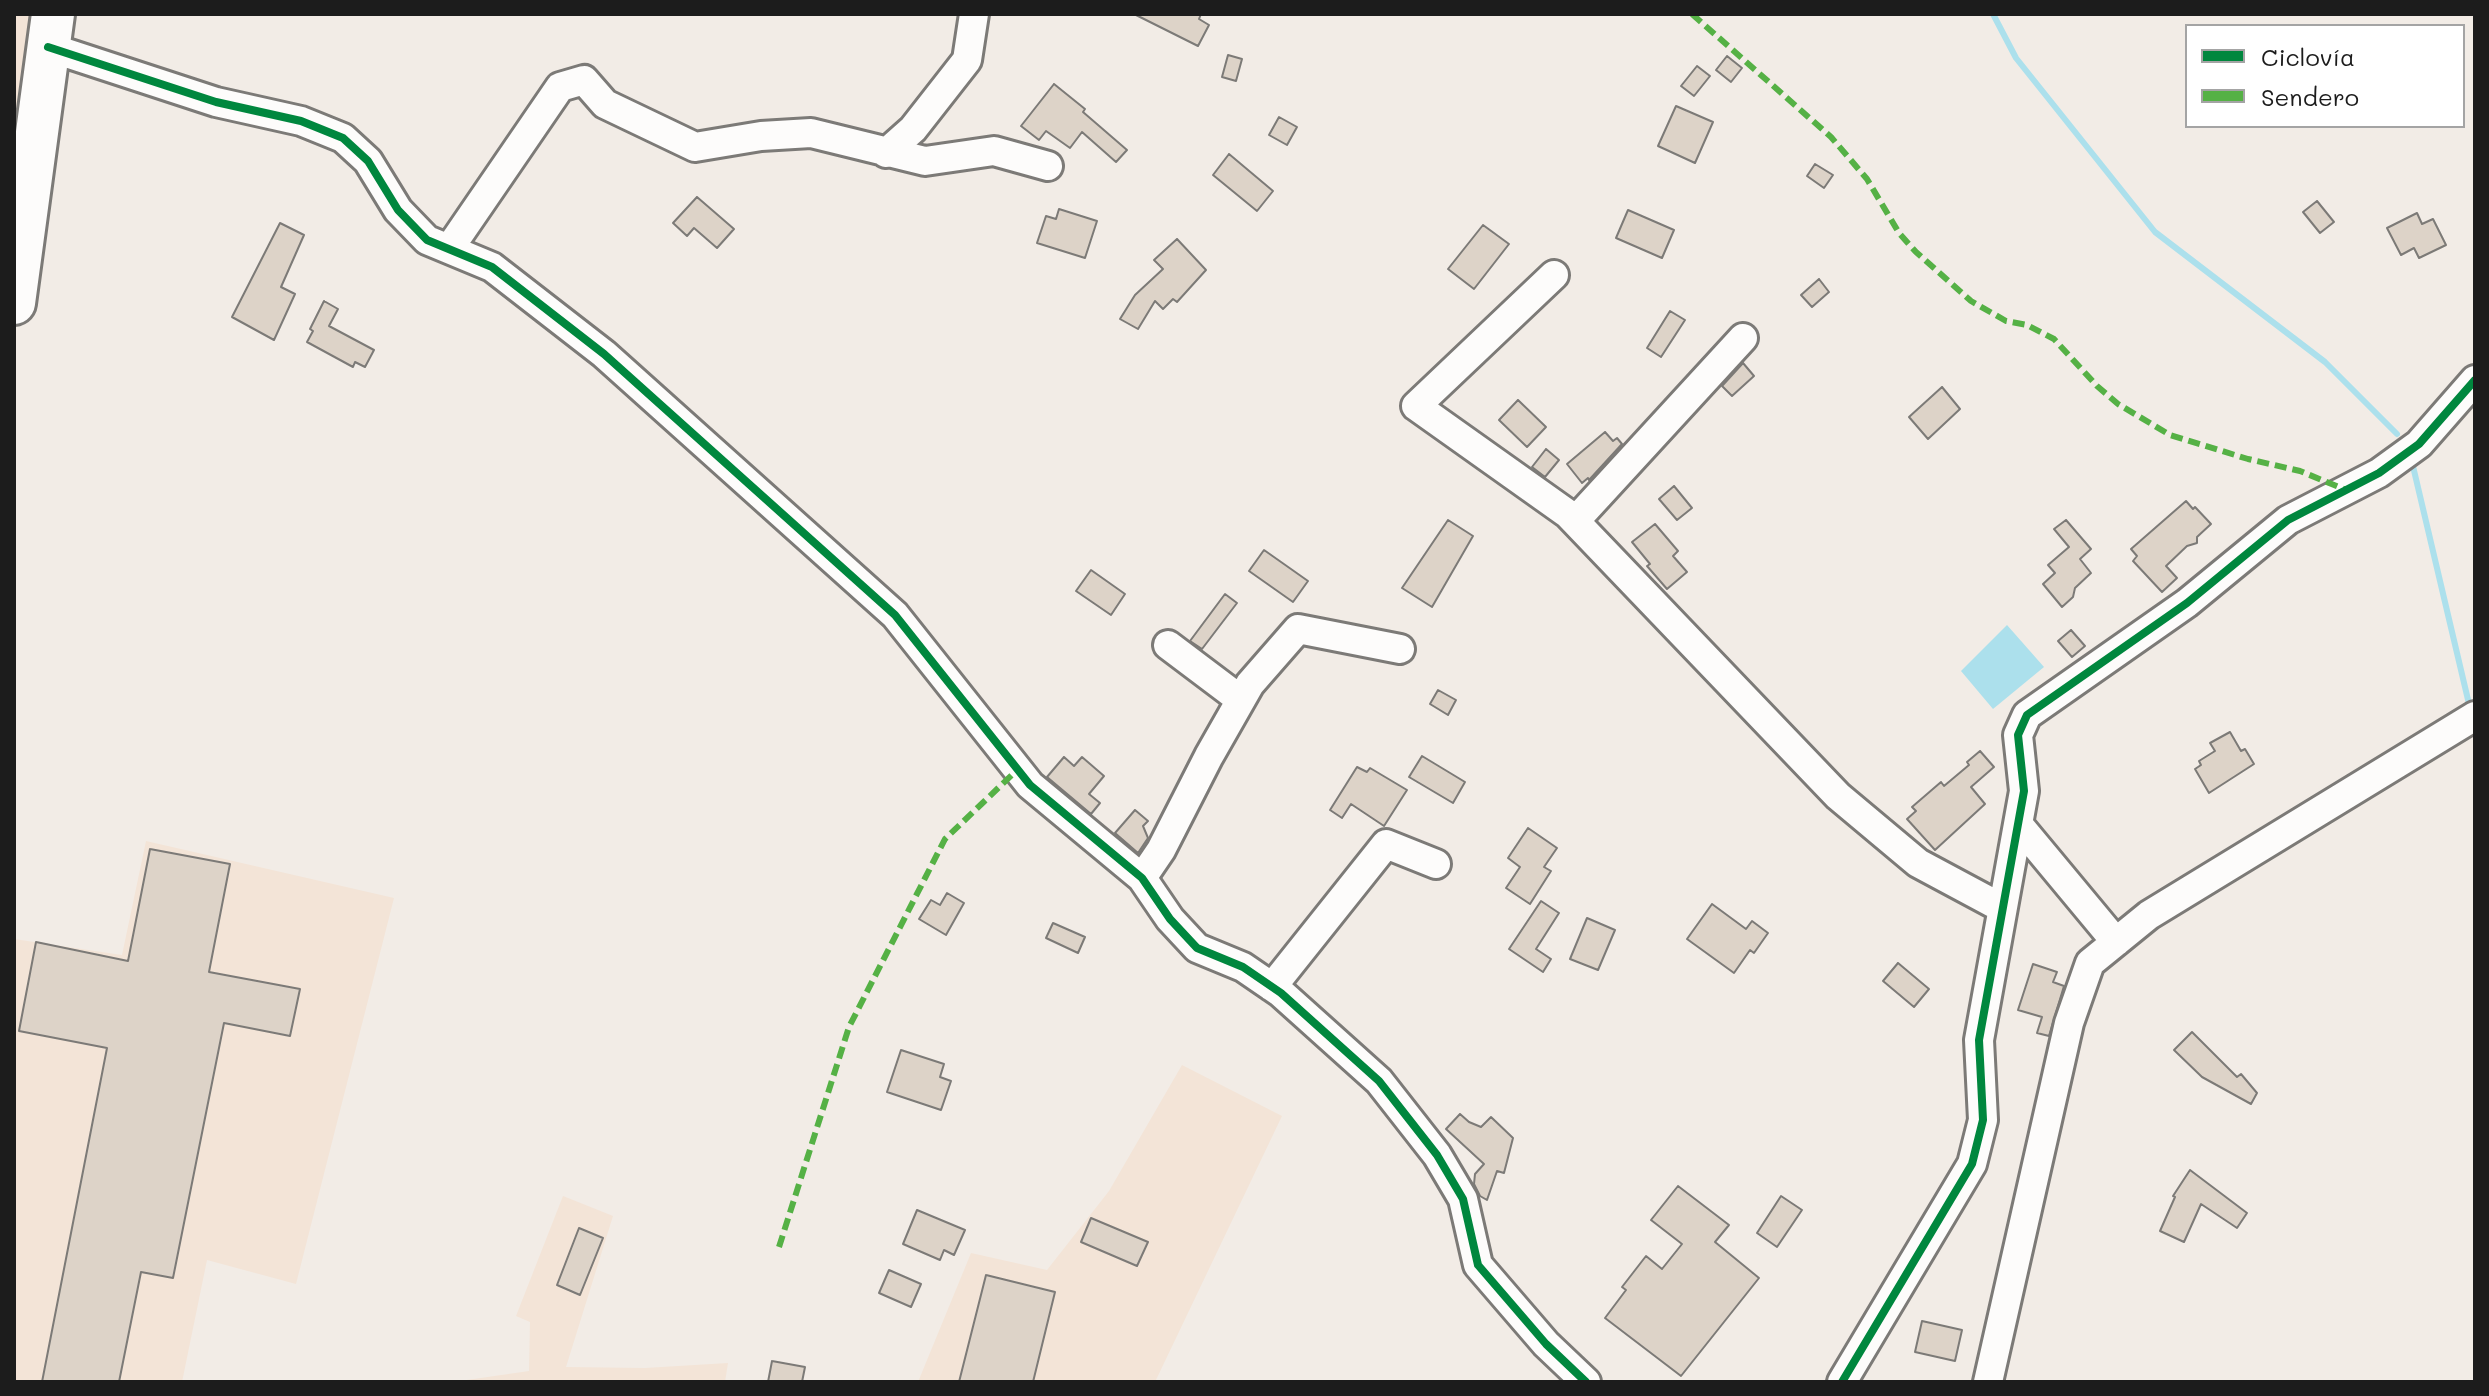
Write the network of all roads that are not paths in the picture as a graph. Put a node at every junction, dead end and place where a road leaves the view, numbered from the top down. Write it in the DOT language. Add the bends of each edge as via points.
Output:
graph roads {
  1 [pos="974,14"];
  2 [pos="50,31"];
  3 [pos="886,153"];
  4 [pos="1048,166"];
  5 [pos="449,249"];
  6 [pos="1554,275"];
  7 [pos="14,303"];
  8 [pos="1743,338"];
  9 [pos="2475,380"];
  10 [pos="1575,521"];
  11 [pos="1168,645"];
  12 [pos="1400,649"];
  13 [pos="1241,700"];
  14 [pos="2475,716"];
  15 [pos="2018,824"];
  16 [pos="1436,864"];
  17 [pos="1142,878"];
  18 [pos="2002,908"];
  19 [pos="2116,942"];
  20 [pos="1272,987"];
  21 [pos="1586,1382"];
  22 [pos="1842,1382"];
  23 [pos="1988,1382"];
  1 -- 3 [label="street" via="967,60 913,129"];
  2 -- 5 [label="street" via="216,102 301,121 343,138 368,161 398,210 427,240"];
  2 -- 7 [label="highway"];
  3 -- 4 [label="street" via="925,161 994,151"];
  3 -- 5 [label="street" via="811,133 695,147 605,104 584,80 560,87"];
  5 -- 17 [label="street" via="492,267 604,354 895,615 1030,785"];
  6 -- 10 [label="street" via="1416,406"];
  8 -- 10 [label="street"];
  9 -- 15 [label="street" via="2419,444 2379,473 2288,520 2187,603 2027,715 2018,735 2024,791"];
  10 -- 18 [label="street" via="1838,796 1918,863"];
  11 -- 13 [label="street"];
  12 -- 13 [label="street" via="1298,629"];
  13 -- 17 [label="street"];
  14 -- 19 [label="street" via="2149,915"];
  15 -- 18 [label="street"];
  15 -- 19 [label="street"];
  16 -- 20 [label="street" via="1386,844"];
  17 -- 20 [label="street" via="1197,948 1243,967"];
  18 -- 22 [label="street" via="1979,1040 1983,1120 1972,1164"];
  19 -- 23 [label="street" via="2090,963 2069,1023"];
  20 -- 21 [label="street" via="1379,1081 1437,1155 1463,1199 1478,1265"];
}
